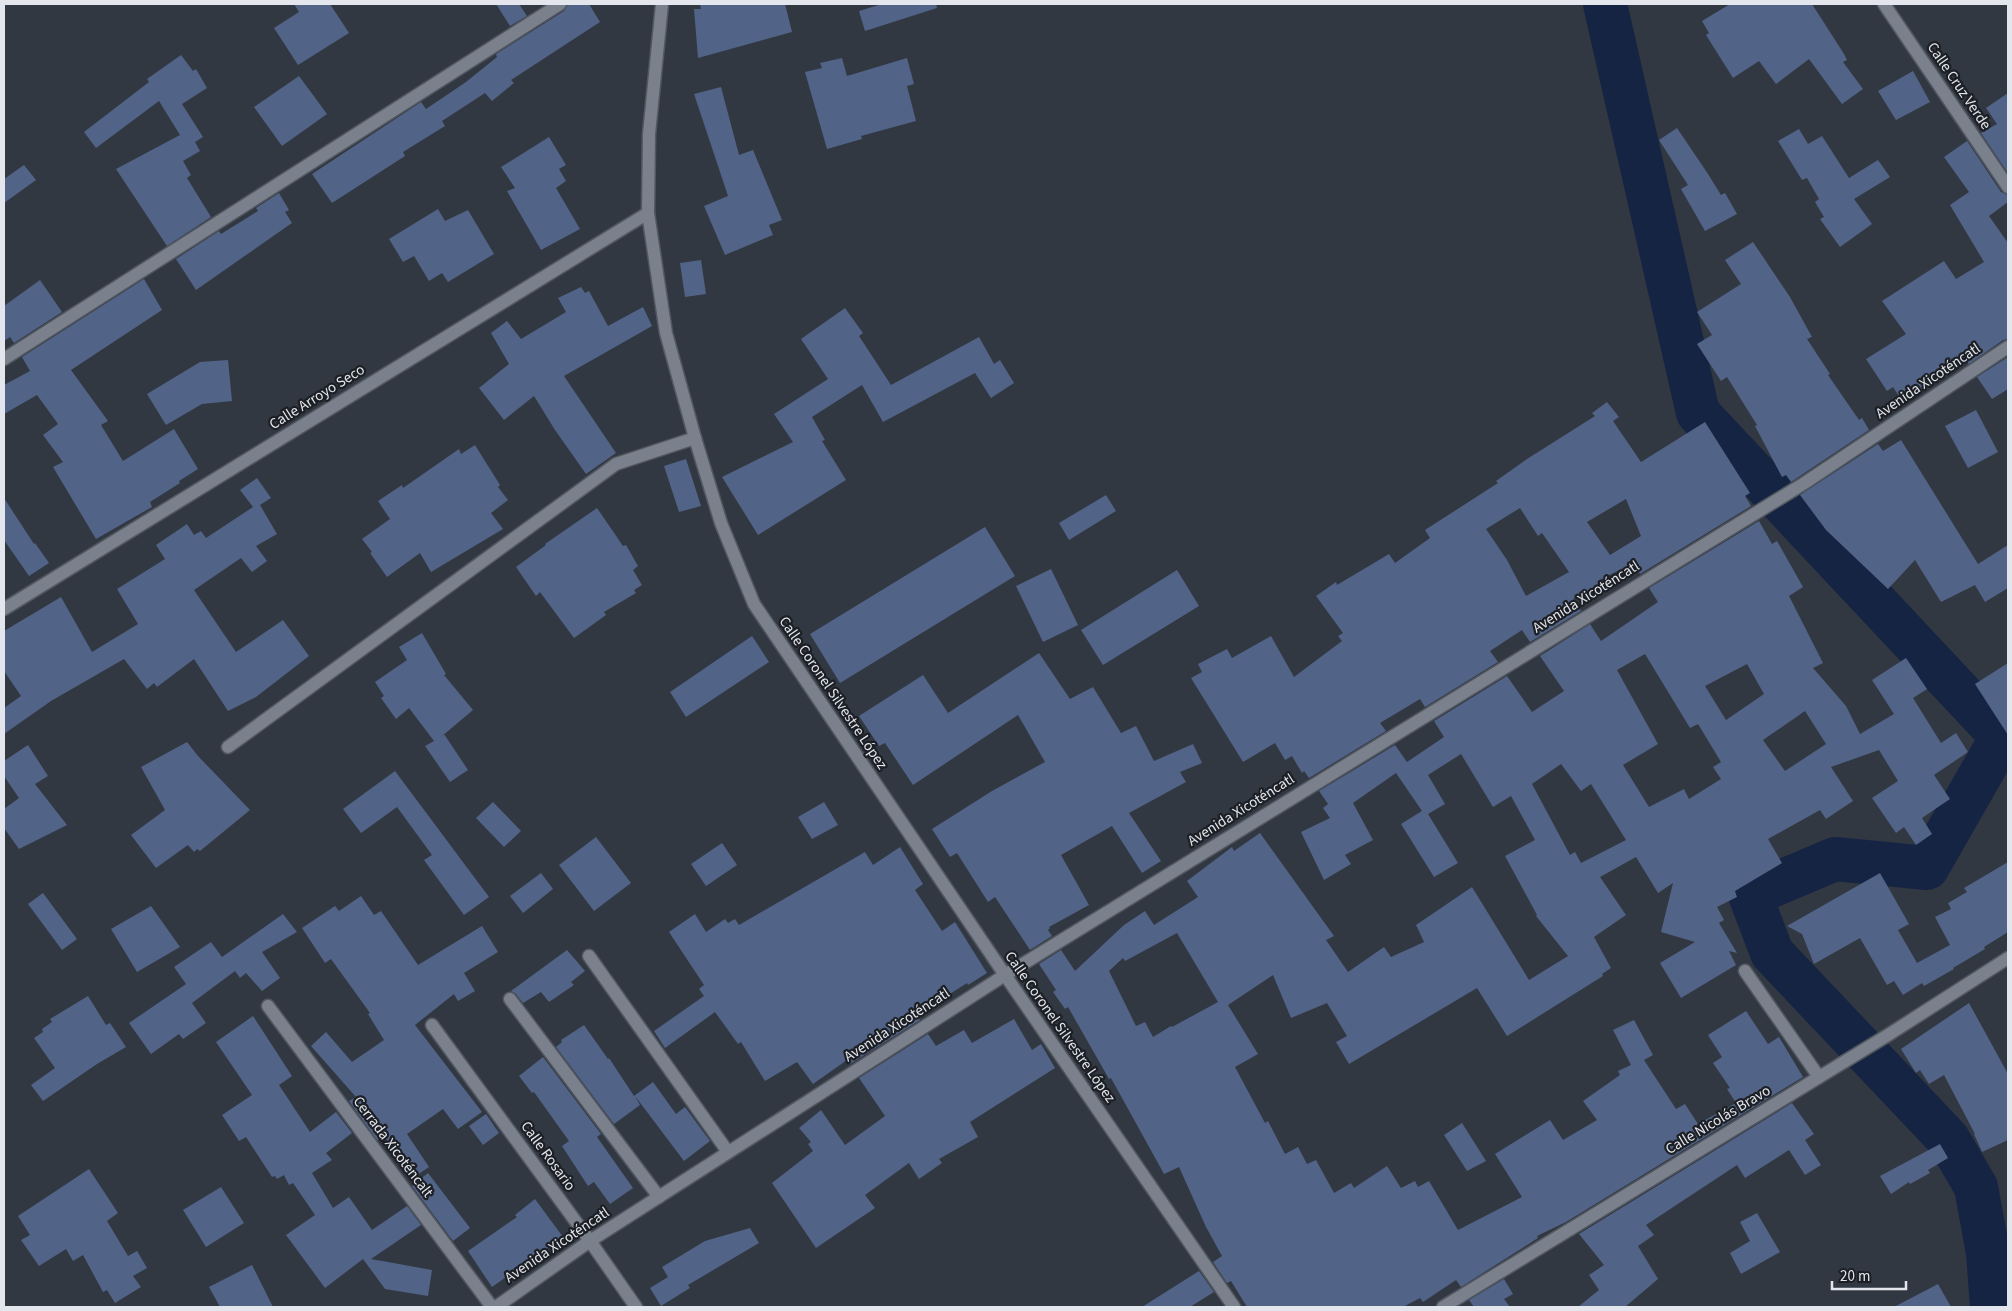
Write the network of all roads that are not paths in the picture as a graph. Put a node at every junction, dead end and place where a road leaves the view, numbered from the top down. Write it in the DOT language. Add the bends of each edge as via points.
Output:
graph roads {
  1 [pos="560,4"];
  2 [pos="662,4"];
  3 [pos="1884,4"];
  4 [pos="2008,187"];
  5 [pos="648,213"];
  6 [pos="2008,348"];
  7 [pos="4,359"];
  8 [pos="695,438"];
  9 [pos="4,609"];
  10 [pos="228,746"];
  11 [pos="589,956"];
  12 [pos="2008,958"];
  13 [pos="1745,971"];
  14 [pos="1004,975"];
  15 [pos="510,999"];
  16 [pos="268,1006"];
  17 [pos="432,1025"];
  18 [pos="1819,1077"];
  19 [pos="728,1152"];
  20 [pos="659,1197"];
  21 [pos="590,1241"];
  22 [pos="492,1307"];
  23 [pos="496,1307"];
  24 [pos="636,1307"];
  25 [pos="1234,1307"];
  26 [pos="1443,1307"];
  1 -- 7 [label="street"];
  2 -- 5 [label="street, Calle Coronel Silvestre López" via="649,134"];
  3 -- 4 [label="street, Calle Cruz Verde"];
  5 -- 8 [label="street, Calle Coronel Silvestre López" via="666,332"];
  5 -- 9 [label="street, Calle Arroyo Seco"];
  6 -- 14 [label="street, Avenida Xicoténcatl" via="1802,484"];
  8 -- 10 [label="street" via="616,464"];
  8 -- 14 [label="street, Calle Coronel Silvestre López" via="721,522 754,604"];
  11 -- 19 [label="street"];
  12 -- 18 [label="street, Calle Nicolás Bravo"];
  13 -- 18 [label="street"];
  14 -- 19 [label="street, Avenida Xicoténcatl"];
  14 -- 25 [label="street, Calle Coronel Silvestre López"];
  15 -- 20 [label="street"];
  16 -- 22 [label="street, Cerrada Xicoténcalt"];
  17 -- 21 [label="street, Calle Rosario"];
  18 -- 26 [label="street, Calle Nicolás Bravo"];
  19 -- 20 [label="street, Avenida Xicoténcatl"];
  20 -- 21 [label="street, Avenida Xicoténcatl"];
  21 -- 23 [label="street, Avenida Xicoténcatl"];
  21 -- 24 [label="street, Calle Rosario"];
}
